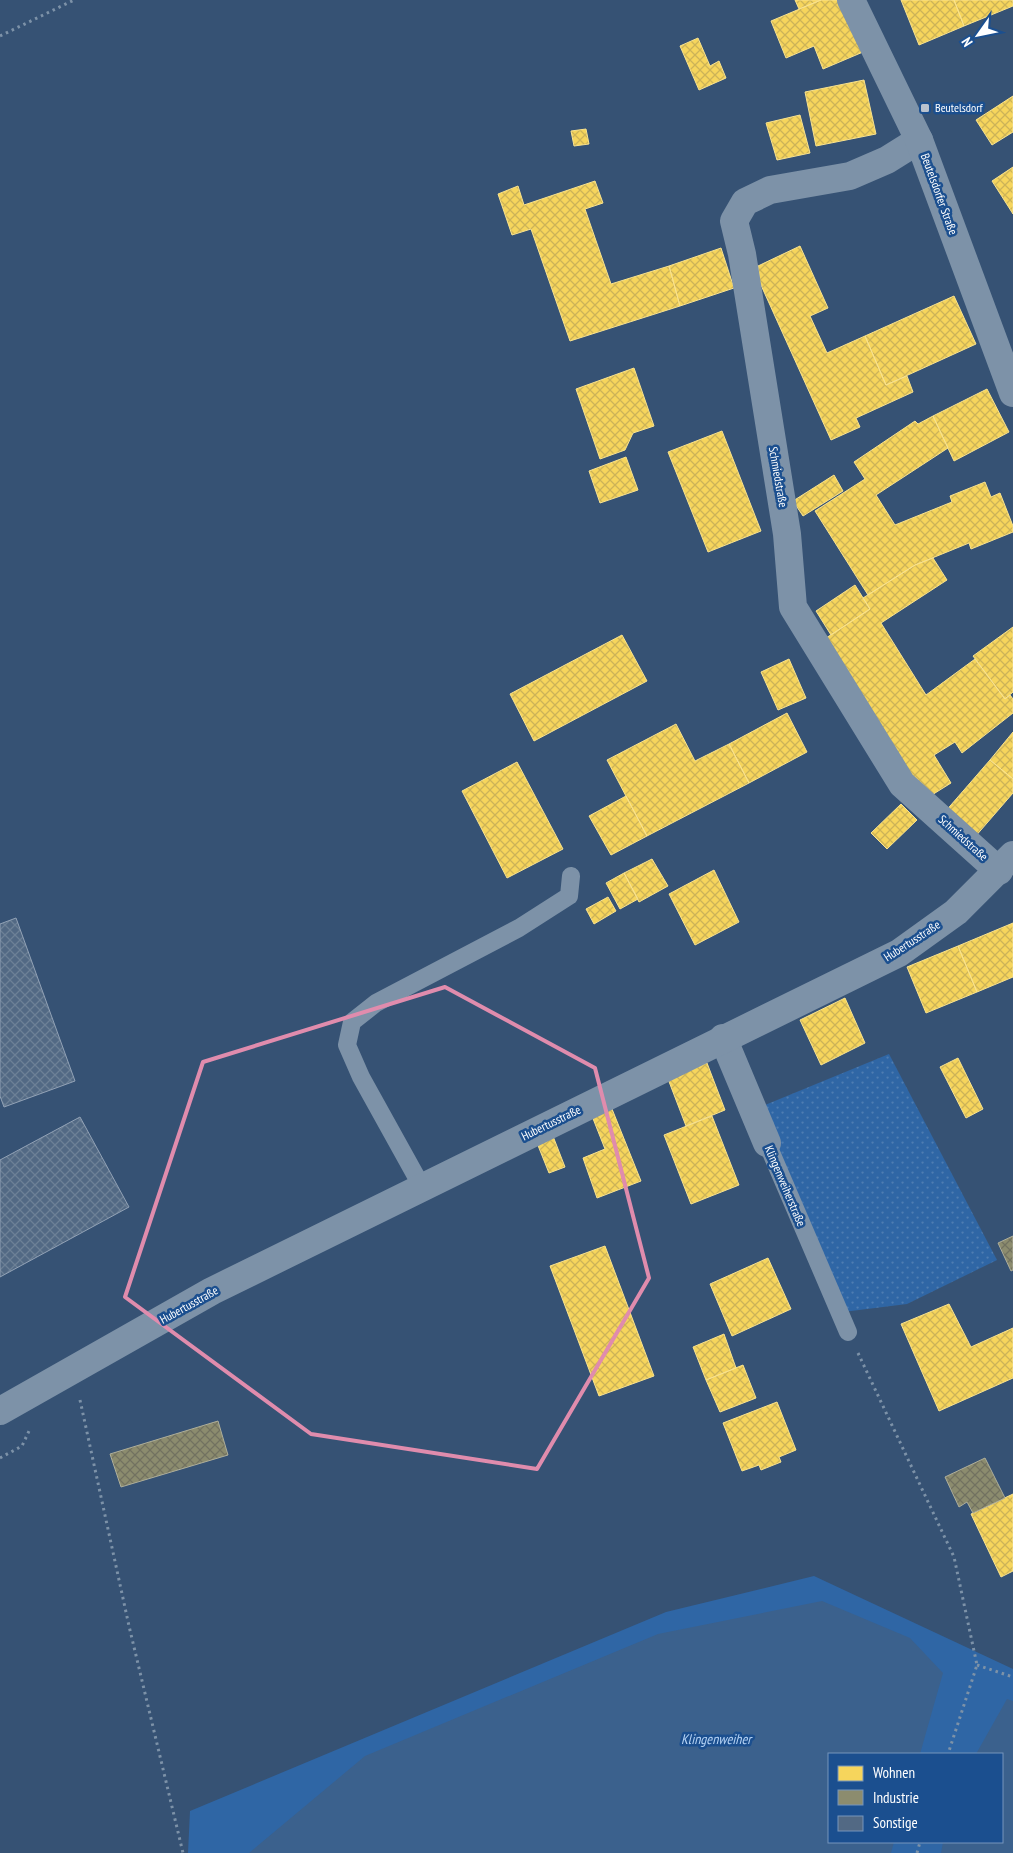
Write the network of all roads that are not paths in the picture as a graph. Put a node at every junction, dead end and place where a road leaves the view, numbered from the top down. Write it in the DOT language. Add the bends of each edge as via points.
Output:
graph roads {
  1 [pos="851,0"];
  2 [pos="919,140"];
  3 [pos="1013,393"];
  4 [pos="1008,869"];
  5 [pos="571,876"];
  6 [pos="723,1038"];
  7 [pos="767,1143"];
  8 [pos="422,1187"];
  9 [pos="848,1332"];
  10 [pos="0,1411"];
  1 -- 2 [label="street, Beutelsdorfer Straße"];
  2 -- 3 [label="street, Beutelsdorfer Straße"];
  2 -- 4 [label="street, Schmiedstraße" via="888,160 850,176 770,190 745,202 734,221 787,534 793,607 902,784"];
  4 -- 6 [label="street, Hubertusstraße" via="899,953"];
  5 -- 8 [label="lane" via="569,896 519,928 376,1003 352,1022 347,1045 361,1077"];
  6 -- 7 [label="street, Klingenweiherstraße"];
  6 -- 8 [label="street, Hubertusstraße"];
  7 -- 9 [label="lane, Klingenweiherstraße"];
  8 -- 10 [label="street, Hubertusstraße" via="212,1291"];
}
